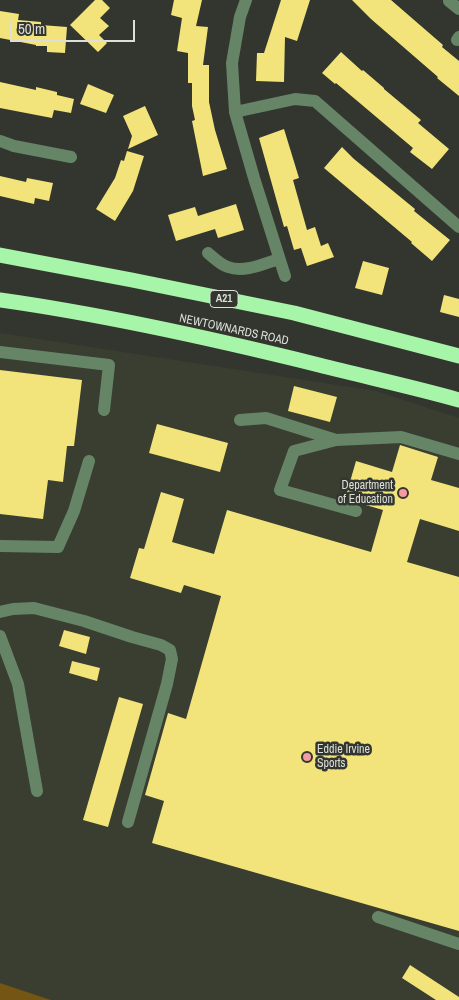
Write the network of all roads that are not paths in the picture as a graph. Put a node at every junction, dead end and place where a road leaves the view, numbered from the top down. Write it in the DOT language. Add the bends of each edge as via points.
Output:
graph roads {
  1 [pos="246,0"];
  2 [pos="449,1"];
  3 [pos="459,9"];
  4 [pos="235,112"];
  5 [pos="0,141"];
  6 [pos="71,157"];
  7 [pos="459,227"];
  8 [pos="208,253"];
  9 [pos="0,255"];
  10 [pos="279,259"];
  11 [pos="285,276"];
  12 [pos="0,300"];
  13 [pos="0,352"];
  14 [pos="459,356"];
  15 [pos="459,400"];
  16 [pos="104,410"];
  17 [pos="240,420"];
  18 [pos="336,440"];
  19 [pos="459,454"];
  20 [pos="89,461"];
  21 [pos="356,511"];
  22 [pos="0,546"];
  23 [pos="0,612"];
  24 [pos="0,636"];
  25 [pos="37,791"];
  26 [pos="128,822"];
  27 [pos="378,917"];
  28 [pos="459,944"];
  1 -- 4 [label="street" via="232,63"];
  2 -- 3 [label="street"];
  4 -- 7 [label="street" via="295,100 315,101"];
  4 -- 10 [label="street"];
  5 -- 6 [label="street"];
  8 -- 10 [label="street" via="226,267 236,269"];
  9 -- 14 [label="highway, A21" via="294,313"];
  10 -- 11 [label="street"];
  12 -- 15 [label="highway, NEWTOWNARDS ROAD" via="249,348"];
  13 -- 16 [label="street" via="109,365"];
  17 -- 18 [label="street" via="266,418"];
  18 -- 19 [label="street" via="401,436"];
  18 -- 21 [label="street" via="294,451 280,490"];
  20 -- 22 [label="street" via="74,511 58,547"];
  23 -- 26 [label="street" via="34,608 161,644 170,650 172,659 167,684"];
  24 -- 25 [label="street" via="18,684"];
  27 -- 28 [label="street"];
}
